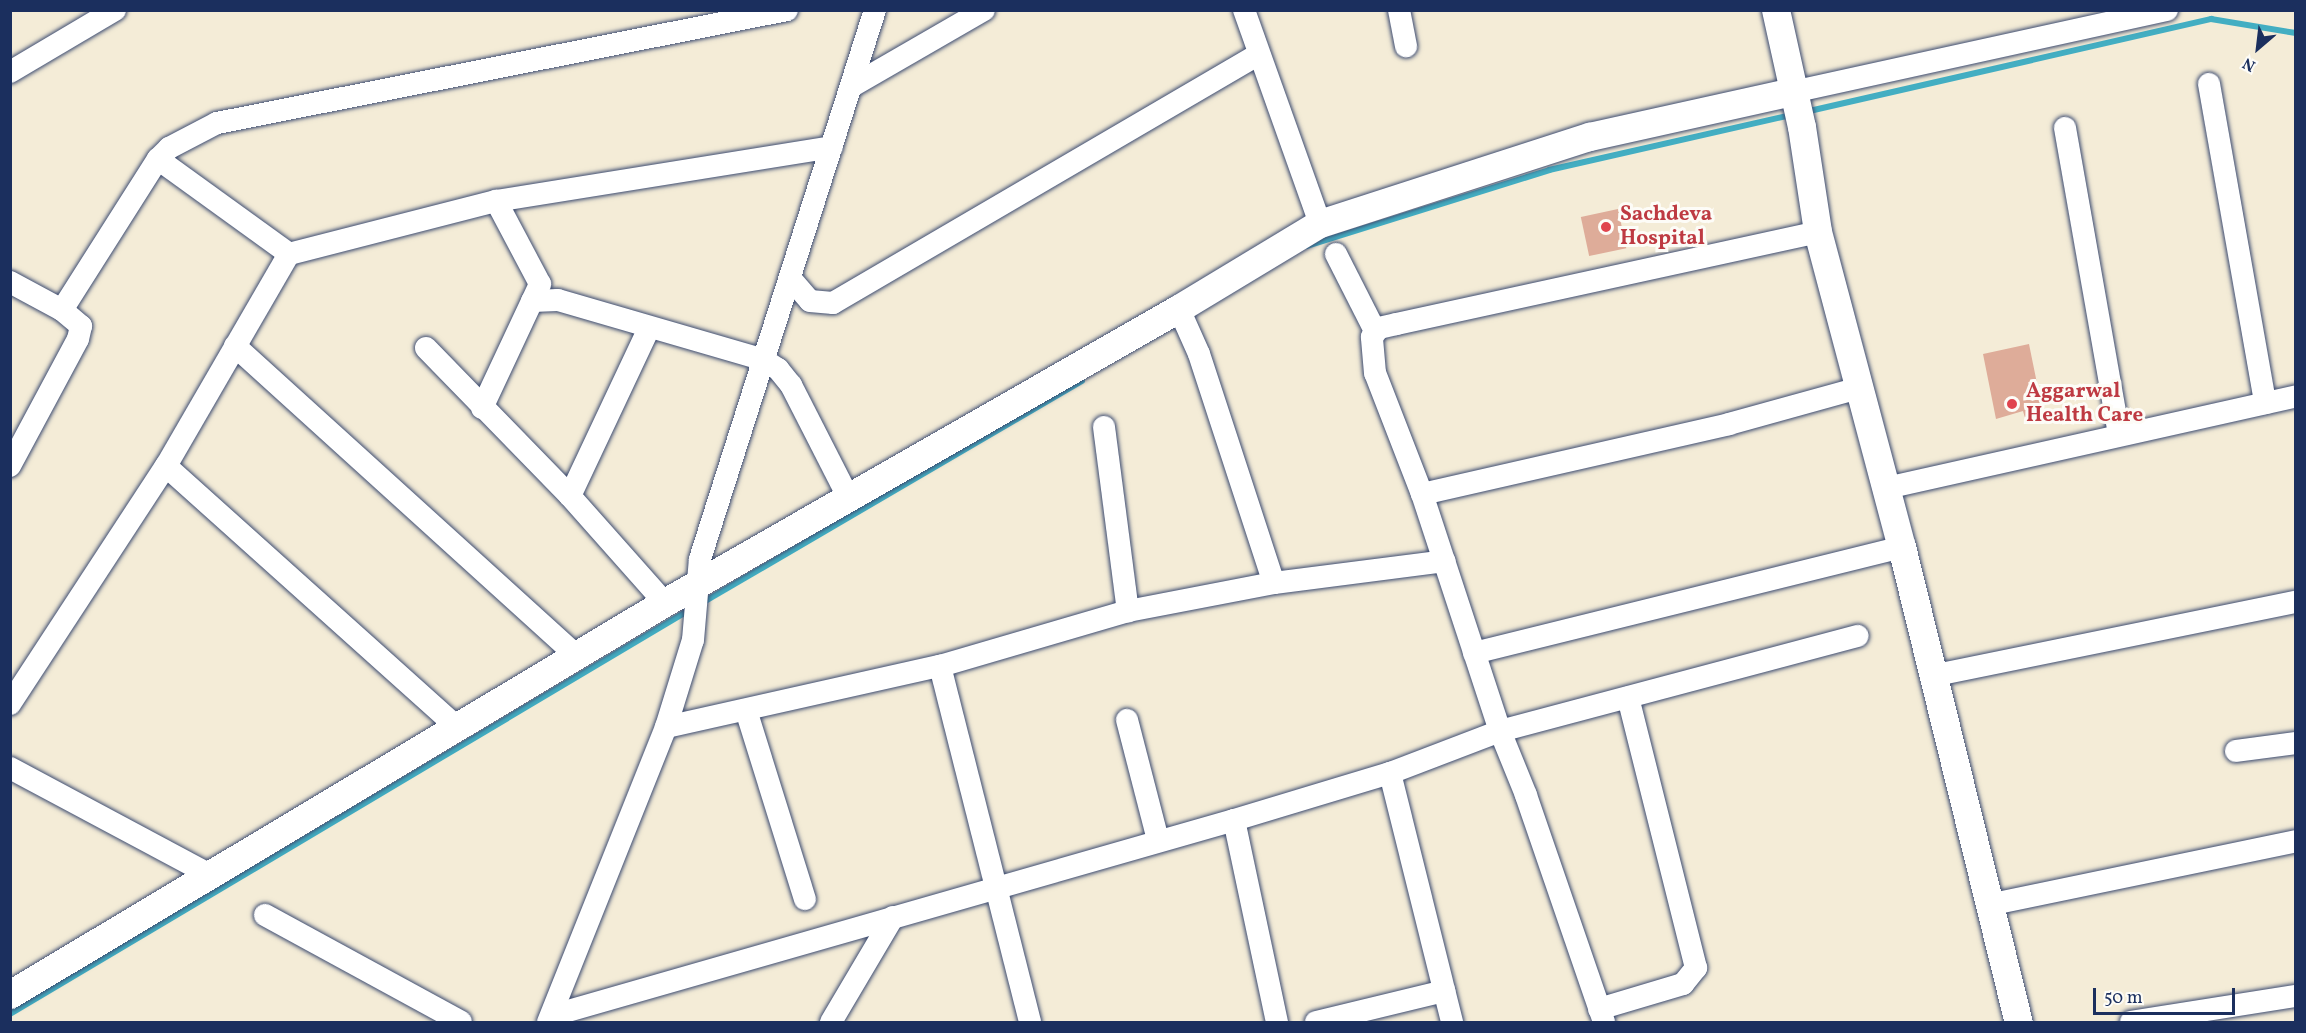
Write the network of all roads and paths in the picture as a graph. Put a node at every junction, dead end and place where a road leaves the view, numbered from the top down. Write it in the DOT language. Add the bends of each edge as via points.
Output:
graph roads {
  1 [pos="115,10"];
  2 [pos="787,10"];
  3 [pos="875,10"];
  4 [pos="984,10"];
  5 [pos="1244,10"];
  6 [pos="1399,10"];
  7 [pos="1776,10"];
  8 [pos="2167,10"];
  9 [pos="1406,46"];
  10 [pos="1258,55"];
  11 [pos="10,72"];
  12 [pos="2209,84"];
  13 [pos="854,85"];
  14 [pos="1797,108"];
  15 [pos="2065,128"];
  16 [pos="832,147"];
  17 [pos="158,159"];
  18 [pos="496,201"];
  19 [pos="1320,224"];
  20 [pos="1818,232"];
  21 [pos="289,254"];
  22 [pos="1336,254"];
  23 [pos="790,278"];
  24 [pos="10,282"];
  25 [pos="532,301"];
  26 [pos="62,310"];
  27 [pos="1181,313"];
  28 [pos="649,328"];
  29 [pos="1375,331"];
  30 [pos="235,346"];
  31 [pos="426,348"];
  32 [pos="764,360"];
  33 [pos="1859,388"];
  34 [pos="2295,396"];
  35 [pos="2265,402"];
  36 [pos="482,408"];
  37 [pos="1104,427"];
  38 [pos="2119,434"];
  39 [pos="10,466"];
  40 [pos="166,466"];
  41 [pos="1886,488"];
  42 [pos="1422,494"];
  43 [pos="570,496"];
  44 [pos="849,499"];
  45 [pos="1902,547"];
  46 [pos="1445,561"];
  47 [pos="1274,584"];
  48 [pos="699,593"];
  49 [pos="2295,602"];
  50 [pos="665,603"];
  51 [pos="1128,611"];
  52 [pos="1858,636"];
  53 [pos="1474,653"];
  54 [pos="577,656"];
  55 [pos="940,666"];
  56 [pos="1931,676"];
  57 [pos="1628,698"];
  58 [pos="10,704"];
  59 [pos="746,710"];
  60 [pos="1126,720"];
  61 [pos="457,727"];
  62 [pos="666,727"];
  63 [pos="1500,731"];
  64 [pos="2295,743"];
  65 [pos="2236,751"];
  66 [pos="10,768"];
  67 [pos="1390,773"];
  68 [pos="1234,820"];
  69 [pos="1158,840"];
  70 [pos="2295,841"];
  71 [pos="210,875"];
  72 [pos="997,886"];
  73 [pos="805,899"];
  74 [pos="1988,905"];
  75 [pos="265,915"];
  76 [pos="893,917"];
  77 [pos="1444,991"];
  78 [pos="10,995"];
  79 [pos="2295,996"];
  80 [pos="1601,1016"];
  81 [pos="560,1017"];
  82 [pos="2158,1020"];
  83 [pos="461,1023"];
  84 [pos="831,1023"];
  85 [pos="1030,1023"];
  86 [pos="1277,1023"];
  87 [pos="1316,1023"];
  88 [pos="1452,1023"];
  89 [pos="2019,1023"];
  90 [pos="2131,1023"];
  1 -- 11 [label="street"];
  2 -- 17 [label="street" via="246,116 217,123 169,148"];
  3 -- 13 [label="street"];
  4 -- 13 [label="street"];
  5 -- 10 [label="street"];
  6 -- 9 [label="street"];
  7 -- 14 [label="street"];
  8 -- 14 [label="street"];
  10 -- 19 [label="street"];
  10 -- 23 [label="street" via="832,303 810,301"];
  12 -- 35 [label="street"];
  13 -- 16 [label="street"];
  14 -- 19 [label="street" via="1590,137"];
  14 -- 20 [label="street"];
  15 -- 38 [label="street"];
  16 -- 18 [label="street"];
  16 -- 23 [label="street"];
  17 -- 21 [label="street"];
  17 -- 26 [label="street"];
  18 -- 21 [label="street"];
  18 -- 25 [label="street" via="540,284"];
  19 -- 27 [label="street"];
  20 -- 29 [label="street"];
  20 -- 33 [label="street"];
  21 -- 30 [label="street"];
  22 -- 29 [label="street"];
  23 -- 32 [label="street"];
  24 -- 26 [label="street"];
  25 -- 28 [label="street" via="558,300"];
  25 -- 36 [label="street"];
  26 -- 39 [label="street" via="78,320 78,339"];
  27 -- 44 [label="street"];
  27 -- 47 [label="street" via="1199,354"];
  28 -- 32 [label="street"];
  28 -- 43 [label="street"];
  29 -- 42 [label="street" via="1375,373"];
  30 -- 40 [label="street"];
  30 -- 54 [label="street"];
  31 -- 36 [label="street"];
  32 -- 44 [label="street" via="791,385"];
  32 -- 48 [label="street" via="700,559"];
  33 -- 41 [label="street"];
  33 -- 42 [label="street" via="1729,424"];
  34 -- 35 [label="street"];
  35 -- 38 [label="street"];
  36 -- 43 [label="street"];
  37 -- 51 [label="street"];
  38 -- 41 [label="street"];
  40 -- 58 [label="street"];
  40 -- 61 [label="street"];
  41 -- 45 [label="street"];
  42 -- 46 [label="street"];
  43 -- 50 [label="street"];
  44 -- 48 [label="street"];
  45 -- 53 [label="street"];
  45 -- 56 [label="street"];
  46 -- 47 [label="street"];
  46 -- 53 [label="street"];
  47 -- 51 [label="street"];
  48 -- 50 [label="street"];
  48 -- 62 [label="street" via="693,640"];
  49 -- 56 [label="street"];
  50 -- 54 [label="street"];
  51 -- 55 [label="street"];
  52 -- 57 [label="street"];
  53 -- 63 [label="street"];
  54 -- 61 [label="street"];
  55 -- 59 [label="street"];
  55 -- 72 [label="street"];
  56 -- 74 [label="street"];
  57 -- 63 [label="street"];
  57 -- 80 [label="street" via="1696,968 1683,984"];
  59 -- 62 [label="street"];
  59 -- 73 [label="street"];
  60 -- 69 [label="street"];
  61 -- 71 [label="street"];
  62 -- 81 [label="street"];
  63 -- 67 [label="street"];
  63 -- 80 [label="street" via="1526,795"];
  64 -- 65 [label="street"];
  66 -- 71 [label="street"];
  67 -- 68 [label="street"];
  67 -- 77 [label="street"];
  68 -- 69 [label="street"];
  68 -- 86 [label="street"];
  69 -- 72 [label="street"];
  70 -- 74 [label="street"];
  71 -- 78 [label="street"];
  72 -- 76 [label="street"];
  72 -- 85 [label="street"];
  74 -- 89 [label="street"];
  75 -- 83 [label="street"];
  76 -- 81 [label="street"];
  76 -- 84 [label="street"];
  77 -- 87 [label="street"];
  77 -- 88 [label="street"];
  79 -- 82 [label="street"];
  82 -- 90 [label="street"];
}
